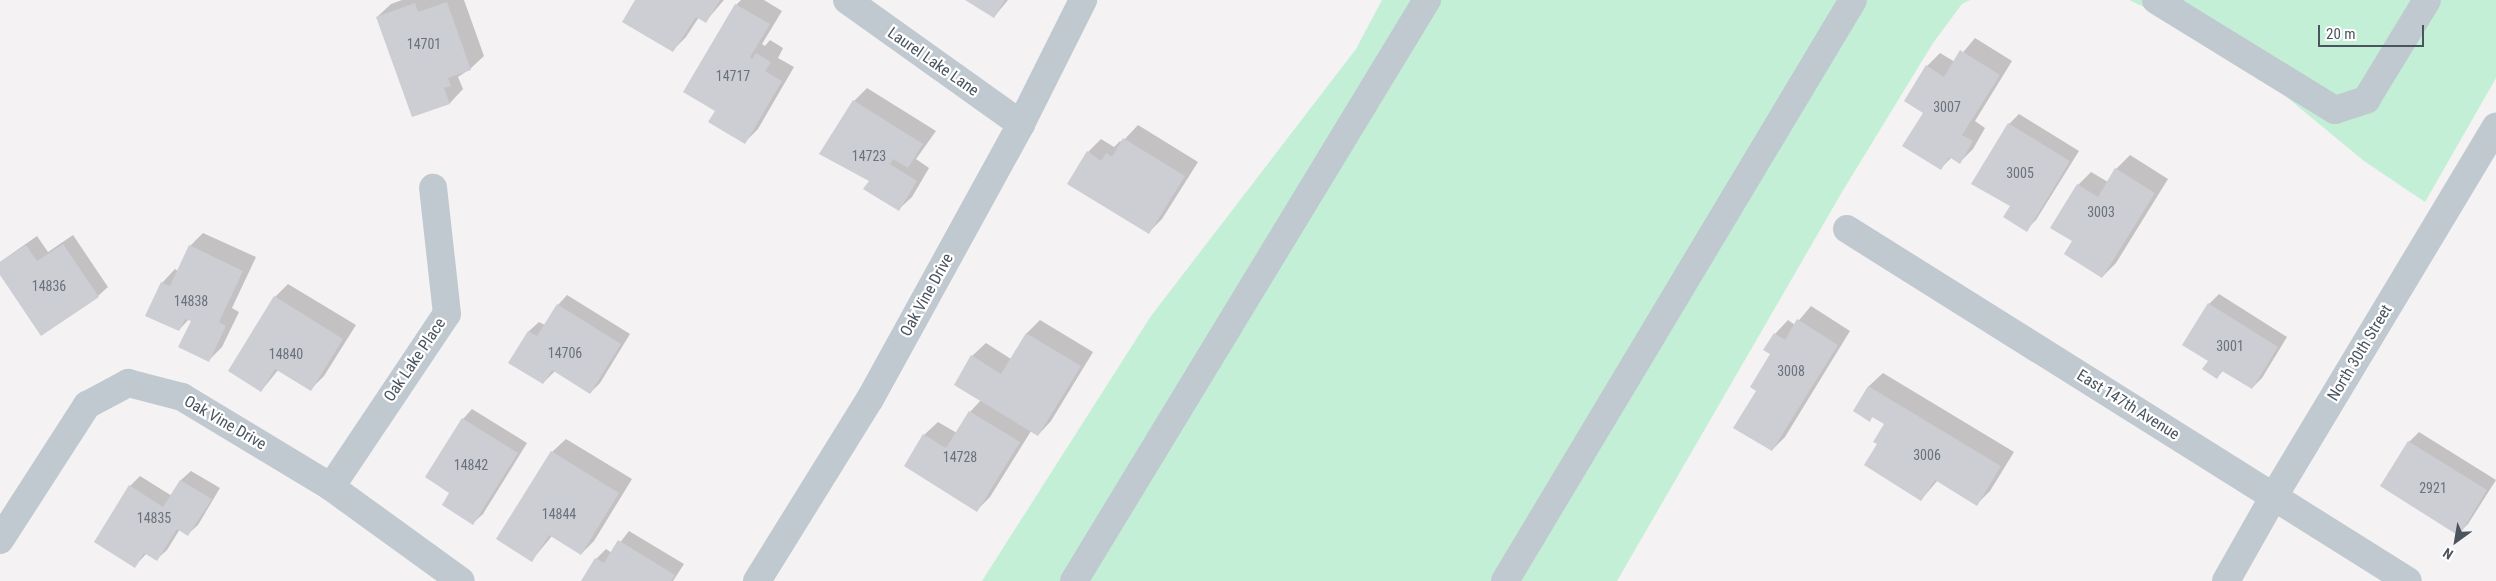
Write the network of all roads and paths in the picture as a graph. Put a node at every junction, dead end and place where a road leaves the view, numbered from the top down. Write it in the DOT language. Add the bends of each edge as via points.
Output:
graph roads {
  1 [pos="846,0"];
  2 [pos="1083,0"];
  3 [pos="1427,0"];
  4 [pos="1853,0"];
  5 [pos="2156,0"];
  6 [pos="2427,0"];
  7 [pos="1021,124"];
  8 [pos="2496,126"];
  9 [pos="433,188"];
  10 [pos="1847,229"];
  11 [pos="331,486"];
  12 [pos="2274,496"];
  13 [pos="0,540"];
  14 [pos="460,581"];
  15 [pos="757,581"];
  16 [pos="1074,581"];
  17 [pos="1506,581"];
  18 [pos="2226,581"];
  19 [pos="2408,581"];
  1 -- 7 [label="street, Laurel Lake Lane"];
  2 -- 7 [label="street, Oak Vine Drive"];
  3 -- 16 [label="street"];
  4 -- 17 [label="street"];
  5 -- 6 [label="street" via="2335,110 2366,100"];
  7 -- 15 [label="street, Oak Vine Drive" via="870,399"];
  8 -- 12 [label="street, North 30th Street"];
  9 -- 11 [label="street, Oak Lake Place" via="446,314"];
  10 -- 12 [label="street, East 147th Avenue"];
  11 -- 13 [label="street, Oak Vine Drive" via="182,397 128,383 87,405"];
  11 -- 14 [label="street, Oak Vine Drive"];
  12 -- 18 [label="street, North 30th Street"];
  12 -- 19 [label="street, East 147th Avenue"];
}
